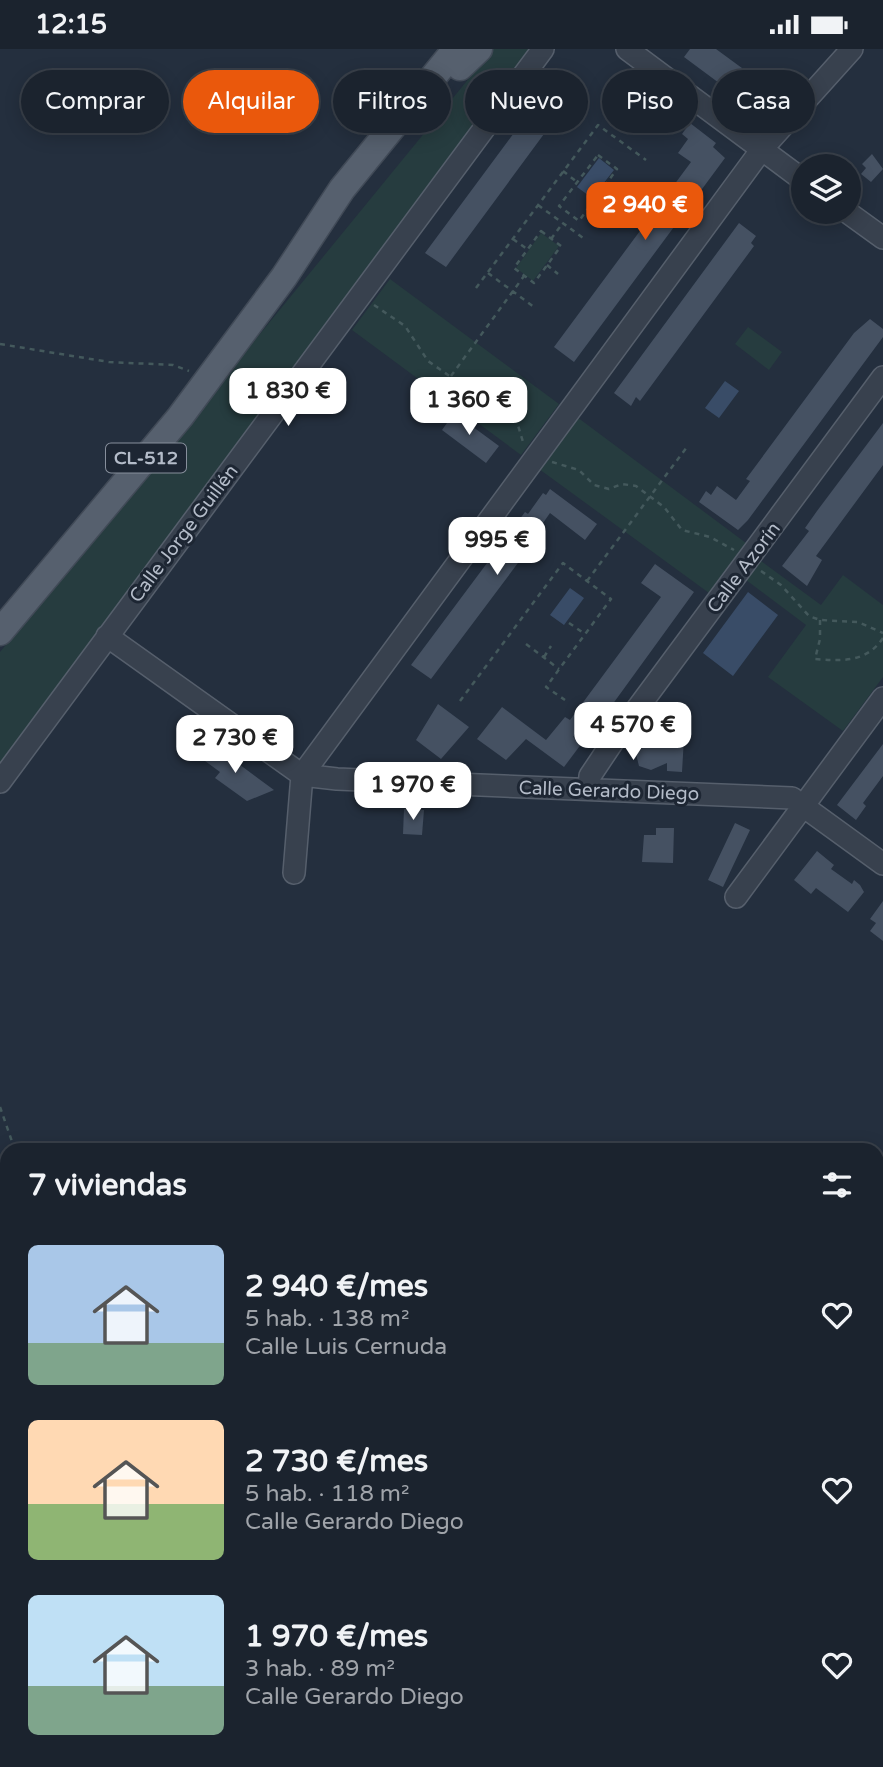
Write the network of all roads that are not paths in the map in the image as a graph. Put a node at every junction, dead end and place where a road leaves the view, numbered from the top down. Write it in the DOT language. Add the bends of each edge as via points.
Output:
graph roads {
  1 [pos="543,49"];
  2 [pos="626,49"];
  3 [pos="852,49"];
  4 [pos="463,54"];
  5 [pos="762,149"];
  6 [pos="791,171"];
  7 [pos="861,222"];
  8 [pos="883,238"];
  9 [pos="883,377"];
  10 [pos="0,632"];
  11 [pos="107,636"];
  12 [pos="883,698"];
  13 [pos="319,749"];
  14 [pos="603,756"];
  15 [pos="302,775"];
  16 [pos="337,779"];
  17 [pos="0,782"];
  18 [pos="589,789"];
  19 [pos="620,791"];
  20 [pos="804,806"];
  21 [pos="883,865"];
  22 [pos="294,873"];
  23 [pos="736,897"];
  1 -- 11 [label="street, Calle Jorge Guillén"];
  2 -- 5 [label="street"];
  3 -- 5 [label="street"];
  4 -- 10 [label="main road, CL-512" via="206,382"];
  5 -- 6 [label="street"];
  5 -- 13 [label="street"];
  7 -- 8 [label="street"];
  9 -- 14 [label="street, Calle Azorín"];
  11 -- 15 [label="street, Calle Gerardo Diego"];
  11 -- 17 [label="street, Calle Jorge Guillén"];
  12 -- 20 [label="street"];
  13 -- 15 [label="street"];
  13 -- 16 [label="street" via="332,757"];
  14 -- 18 [label="street, Calle Azorín" via="590,776"];
  14 -- 19 [label="street"];
  15 -- 16 [label="street, Calle Gerardo Diego"];
  15 -- 22 [label="street"];
  16 -- 18 [label="street, Calle Gerardo Diego"];
  18 -- 19 [label="street, Calle Gerardo Diego"];
  19 -- 20 [label="street, Calle Gerardo Diego" via="792,798"];
  20 -- 21 [label="street, Calle Gerardo Diego"];
  20 -- 23 [label="street"];
}
